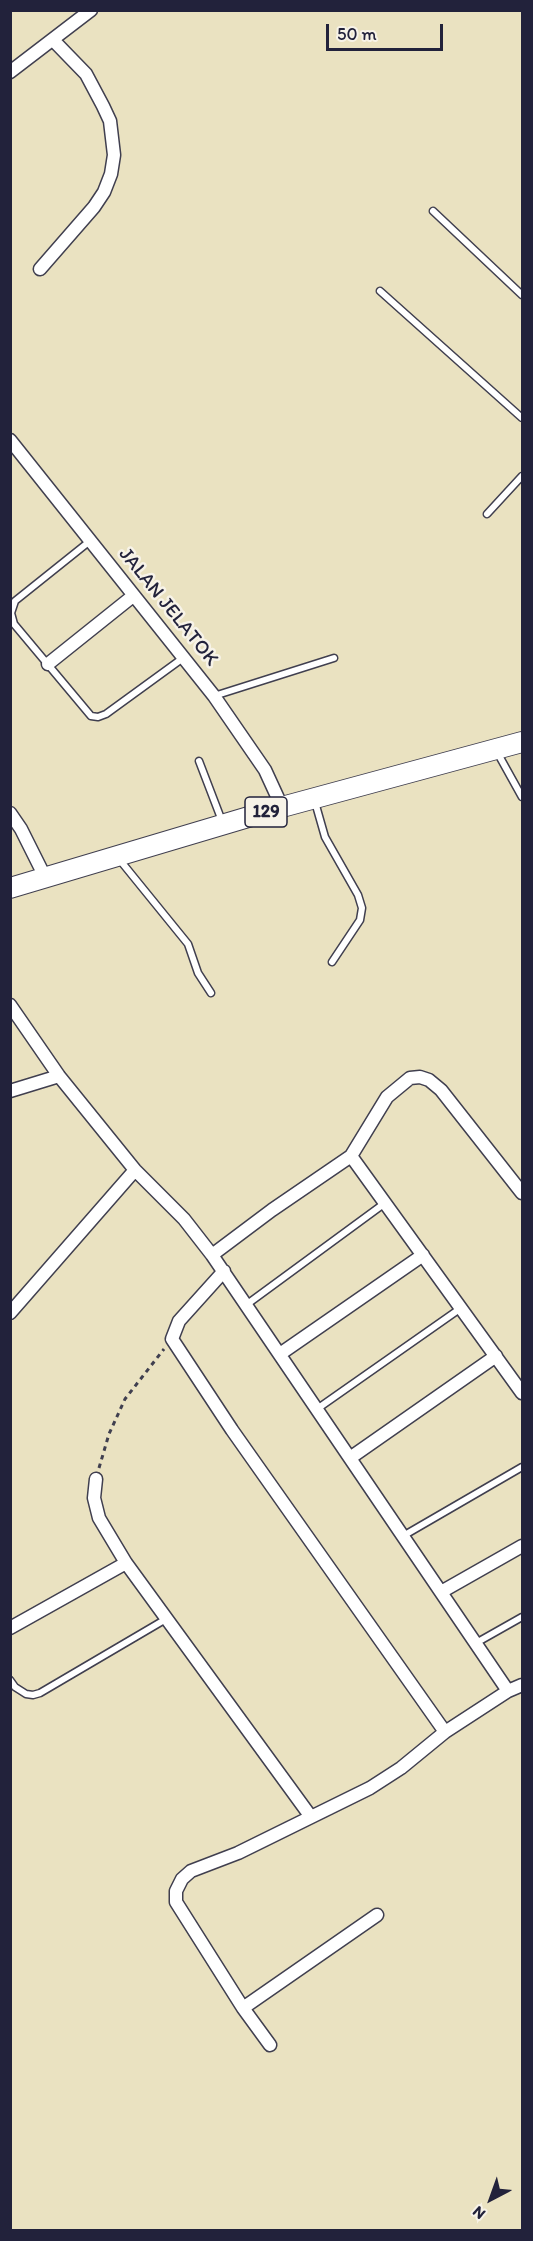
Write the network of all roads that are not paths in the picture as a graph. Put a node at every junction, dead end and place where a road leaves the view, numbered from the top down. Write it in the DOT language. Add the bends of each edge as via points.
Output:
graph roads {
  1 [pos="91,10"];
  2 [pos="54,40"];
  3 [pos="10,72"];
  4 [pos="433,211"];
  5 [pos="40,269"];
  6 [pos="380,291"];
  7 [pos="522,295"];
  8 [pos="522,418"];
  9 [pos="10,440"];
  10 [pos="522,476"];
  11 [pos="488,514"];
  12 [pos="90,541"];
  13 [pos="133,596"];
  14 [pos="183,658"];
  15 [pos="334,658"];
  16 [pos="48,664"];
  17 [pos="214,696"];
  18 [pos="522,742"];
  19 [pos="495,749"];
  20 [pos="199,761"];
  21 [pos="522,797"];
  22 [pos="313,798"];
  23 [pos="282,807"];
  24 [pos="10,813"];
  25 [pos="223,824"];
  26 [pos="116,856"];
  27 [pos="45,878"];
  28 [pos="10,888"];
  29 [pos="332,962"];
  30 [pos="211,993"];
  31 [pos="12,1013"];
  32 [pos="59,1076"];
  33 [pos="10,1091"];
  34 [pos="351,1156"];
  35 [pos="135,1170"];
  36 [pos="522,1193"];
  37 [pos="385,1203"];
  38 [pos="212,1255"];
  39 [pos="423,1256"];
  40 [pos="224,1271"];
  41 [pos="246,1305"];
  42 [pos="461,1308"];
  43 [pos="10,1313"];
  44 [pos="280,1354"];
  45 [pos="495,1356"];
  46 [pos="522,1393"];
  47 [pos="317,1409"];
  48 [pos="350,1458"];
  49 [pos="522,1467"];
  50 [pos="96,1479"];
  51 [pos="403,1536"];
  52 [pos="522,1546"];
  53 [pos="126,1563"];
  54 [pos="441,1592"];
  55 [pos="522,1617"];
  56 [pos="167,1618"];
  57 [pos="10,1628"];
  58 [pos="476,1643"];
  59 [pos="10,1680"];
  60 [pos="522,1685"];
  61 [pos="508,1691"];
  62 [pos="445,1732"];
  63 [pos="311,1817"];
  64 [pos="377,1915"];
  65 [pos="243,2008"];
  66 [pos="270,2045"];
  1 -- 2 [label="street"];
  2 -- 3 [label="street"];
  2 -- 5 [label="street" via="86,74 103,106 110,121 114,155 104,192"];
  4 -- 7 [label="lane"];
  6 -- 8 [label="lane"];
  9 -- 12 [label="street, JALAN JELATOK"];
  10 -- 11 [label="lane"];
  12 -- 13 [label="street, JALAN JELATOK"];
  12 -- 16 [label="lane" via="12,607 14,624"];
  13 -- 14 [label="street, JALAN JELATOK"];
  13 -- 16 [label="street"];
  14 -- 16 [label="lane" via="98,717 85,711"];
  14 -- 17 [label="street, JALAN JELATOK"];
  15 -- 17 [label="lane"];
  17 -- 23 [label="street, JALAN JELATOK" via="265,770"];
  18 -- 19 [label="main road, 129"];
  19 -- 21 [label="lane"];
  19 -- 22 [label="main road, 129"];
  20 -- 25 [label="lane"];
  22 -- 23 [label="main road, 129"];
  22 -- 29 [label="lane" via="325,837 362,908 360,920"];
  23 -- 25 [label="main road, 129"];
  24 -- 27 [label="street"];
  25 -- 26 [label="main road, 129"];
  26 -- 27 [label="main road, 129"];
  26 -- 30 [label="lane" via="188,944 198,974"];
  27 -- 28 [label="main road, 129"];
  31 -- 32 [label="street"];
  32 -- 33 [label="street"];
  32 -- 35 [label="street"];
  34 -- 36 [label="street" via="387,1097 410,1078 420,1077 441,1090"];
  34 -- 37 [label="street"];
  34 -- 38 [label="street"];
  35 -- 38 [label="street" via="184,1219"];
  35 -- 43 [label="street"];
  37 -- 39 [label="street"];
  37 -- 41 [label="lane"];
  38 -- 40 [label="street"];
  39 -- 42 [label="street"];
  39 -- 44 [label="street"];
  40 -- 41 [label="street"];
  40 -- 62 [label="street" via="179,1321 172,1339"];
  41 -- 44 [label="street"];
  42 -- 45 [label="street"];
  42 -- 47 [label="lane"];
  44 -- 47 [label="street"];
  45 -- 46 [label="street"];
  45 -- 48 [label="street"];
  47 -- 48 [label="street"];
  48 -- 51 [label="street"];
  49 -- 51 [label="lane"];
  50 -- 53 [label="street" via="94,1498 99,1518"];
  51 -- 54 [label="street"];
  52 -- 54 [label="street"];
  53 -- 56 [label="street"];
  53 -- 57 [label="street"];
  54 -- 58 [label="street"];
  55 -- 58 [label="lane"];
  56 -- 59 [label="lane" via="40,1693 26,1694"];
  56 -- 63 [label="street"];
  58 -- 61 [label="street"];
  60 -- 61 [label="street"];
  61 -- 62 [label="street"];
  62 -- 63 [label="street" via="378,1784"];
  63 -- 65 [label="street" via="238,1854 191,1871 176,1891 176,1902"];
  64 -- 65 [label="street"];
  65 -- 66 [label="street"];
}
